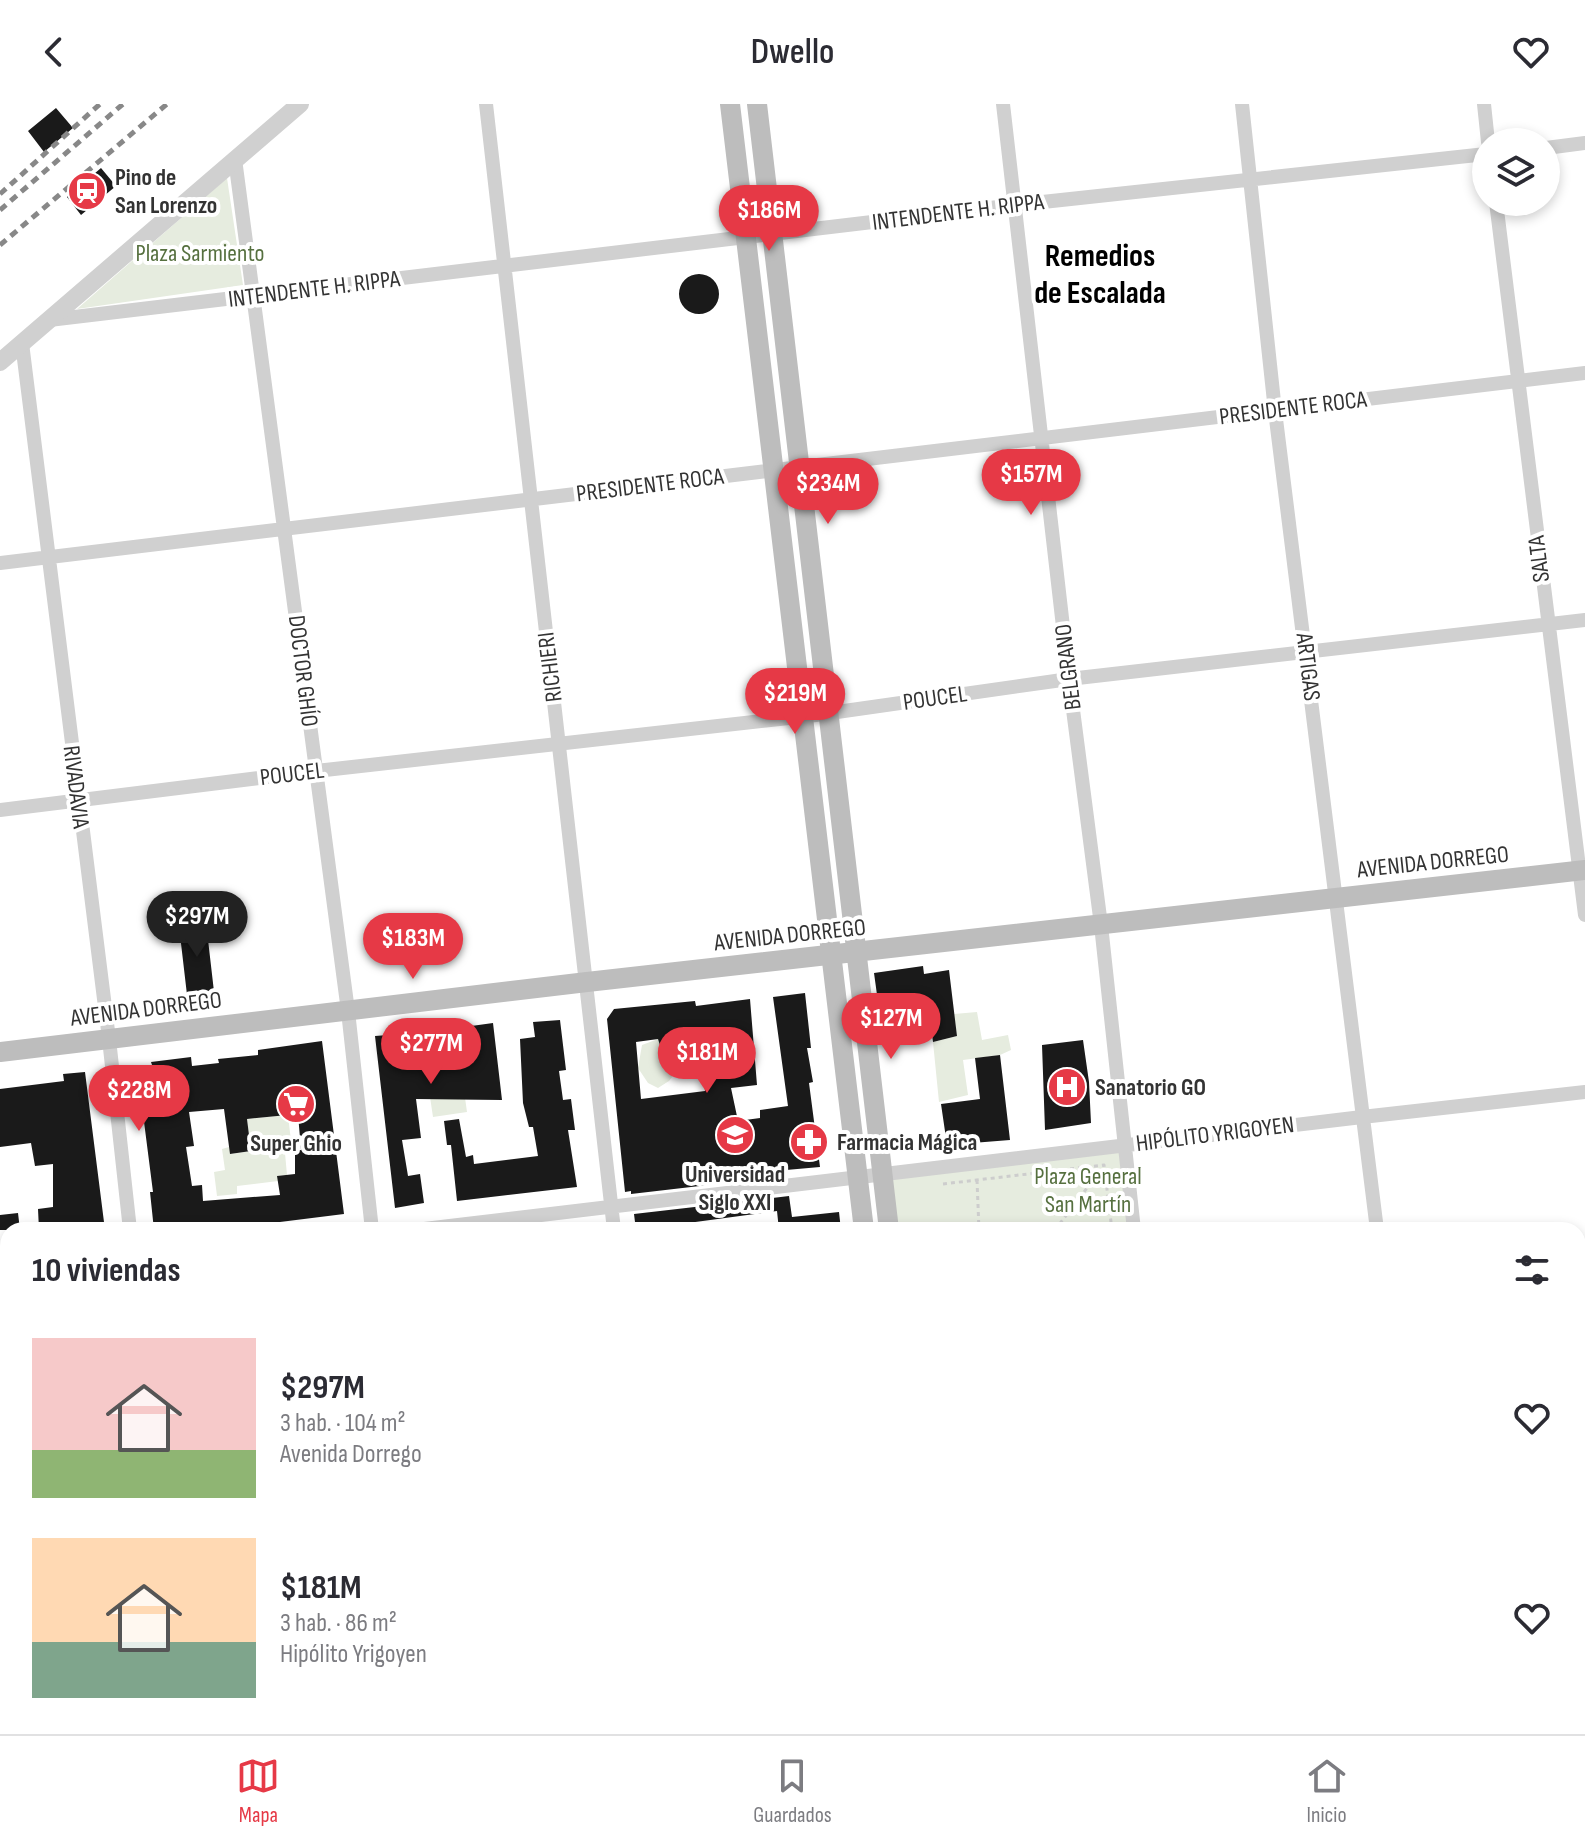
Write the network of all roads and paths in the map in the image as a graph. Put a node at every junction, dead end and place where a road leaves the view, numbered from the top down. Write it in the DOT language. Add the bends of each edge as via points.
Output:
graph roads {
  1 [pos="300,104"];
  2 [pos="486,104"];
  3 [pos="730,104"];
  4 [pos="757,104"];
  5 [pos="1003,104"];
  6 [pos="1242,104"];
  7 [pos="1484,104"];
  8 [pos="1487,128"];
  9 [pos="1585,143"];
  10 [pos="1560,146"];
  11 [pos="1472,155"];
  12 [pos="235,159"];
  13 [pos="1251,178"];
  14 [pos="1015,205"];
  15 [pos="1498,216"];
  16 [pos="772,234"];
  17 [pos="746,237"];
  18 [pos="505,266"];
  19 [pos="252,296"];
  20 [pos="48,321"];
  21 [pos="22,343"];
  22 [pos="0,362"];
  23 [pos="1585,373"];
  24 [pos="1518,381"];
  25 [pos="1275,411"];
  26 [pos="1041,438"];
  27 [pos="799,467"];
  28 [pos="774,470"];
  29 [pos="531,499"];
  30 [pos="285,529"];
  31 [pos="48,557"];
  32 [pos="0,563"];
  33 [pos="1585,620"];
  34 [pos="1547,624"];
  35 [pos="1306,651"];
  36 [pos="1069,679"];
  37 [pos="828,713"];
  38 [pos="803,716"];
  39 [pos="559,745"];
  40 [pos="316,771"];
  41 [pos="78,801"];
  42 [pos="0,810"];
  43 [pos="1582,871"];
  44 [pos="1335,899"];
  45 [pos="1585,915"];
  46 [pos="1101,925"];
  47 [pos="856,954"];
  48 [pos="831,956"];
  49 [pos="587,982"];
  50 [pos="348,1011"];
  51 [pos="109,1039"];
  52 [pos="0,1052"];
  53 [pos="1585,1092"];
  54 [pos="1362,1117"];
  55 [pos="1126,1145"];
  56 [pos="1104,1165"];
  57 [pos="882,1174"];
  58 [pos="858,1177"];
  59 [pos="977,1180"];
  60 [pos="936,1184"];
  61 [pos="612,1206"];
  62 [pos="129,1222"];
  63 [pos="371,1222"];
  64 [pos="481,1222"];
  65 [pos="613,1222"];
  66 [pos="863,1222"];
  67 [pos="888,1222"];
  68 [pos="979,1222"];
  69 [pos="1061,1222"];
  70 [pos="1111,1222"];
  71 [pos="1133,1222"];
  72 [pos="1376,1222"];
  1 -- 12 [label="street"];
  2 -- 18 [label="street, RICHIERI"];
  3 -- 17 [label="main road"];
  4 -- 16 [label="main road"];
  5 -- 14 [label="street, BELGRANO"];
  6 -- 13 [label="street, ARTIGAS"];
  7 -- 8 [label="street"];
  9 -- 10 [label="street"];
  11 -- 13 [label="street, INTENDENTE H. RIPPA"];
  12 -- 19 [label="street, DOCTOR GHÍO"];
  12 -- 20 [label="street"];
  13 -- 14 [label="street, INTENDENTE H. RIPPA"];
  13 -- 25 [label="street, ARTIGAS"];
  14 -- 16 [label="street, INTENDENTE H. RIPPA"];
  14 -- 26 [label="street, BELGRANO"];
  15 -- 24 [label="street, SALTA"];
  16 -- 17 [label="street, INTENDENTE H. RIPPA"];
  16 -- 27 [label="main road"];
  17 -- 18 [label="street, INTENDENTE H. RIPPA"];
  17 -- 28 [label="main road"];
  18 -- 19 [label="street, INTENDENTE H. RIPPA"];
  18 -- 29 [label="street, RICHIERI"];
  19 -- 20 [label="street, INTENDENTE H. RIPPA"];
  19 -- 30 [label="street, DOCTOR GHÍO"];
  20 -- 21 [label="street"];
  21 -- 22 [label="street"];
  21 -- 31 [label="street, RIVADAVIA"];
  23 -- 24 [label="street, PRESIDENTE ROCA"];
  24 -- 25 [label="street, PRESIDENTE ROCA"];
  24 -- 34 [label="street, SALTA"];
  25 -- 26 [label="street, PRESIDENTE ROCA"];
  25 -- 35 [label="street, ARTIGAS"];
  26 -- 27 [label="street, PRESIDENTE ROCA"];
  26 -- 36 [label="street, BELGRANO"];
  27 -- 28 [label="street, PRESIDENTE ROCA"];
  27 -- 37 [label="main road"];
  28 -- 29 [label="street, PRESIDENTE ROCA"];
  28 -- 38 [label="main road"];
  29 -- 30 [label="street, PRESIDENTE ROCA"];
  29 -- 39 [label="street, RICHIERI"];
  30 -- 31 [label="street, PRESIDENTE ROCA"];
  30 -- 40 [label="street, DOCTOR GHÍO"];
  31 -- 32 [label="street, PRESIDENTE ROCA"];
  31 -- 41 [label="street, RIVADAVIA"];
  33 -- 34 [label="street, POUCEL"];
  34 -- 35 [label="street, POUCEL"];
  34 -- 43 [label="street, SALTA"];
  35 -- 36 [label="street, POUCEL"];
  35 -- 44 [label="street, ARTIGAS"];
  36 -- 37 [label="street, POUCEL"];
  36 -- 46 [label="street, BELGRANO"];
  37 -- 38 [label="street, POUCEL"];
  37 -- 47 [label="main road"];
  38 -- 39 [label="street, POUCEL"];
  38 -- 48 [label="main road"];
  39 -- 40 [label="street, POUCEL"];
  39 -- 49 [label="street, RICHIERI"];
  40 -- 41 [label="street, POUCEL"];
  40 -- 50 [label="street, DOCTOR GHÍO"];
  41 -- 42 [label="street, POUCEL"];
  41 -- 51 [label="street, RIVADAVIA"];
  43 -- 44 [label="main road, AVENIDA DORREGO"];
  43 -- 45 [label="street, SALTA"];
  44 -- 46 [label="main road, AVENIDA DORREGO"];
  44 -- 54 [label="street, ARTIGAS"];
  46 -- 47 [label="main road, AVENIDA DORREGO"];
  46 -- 55 [label="street, BELGRANO"];
  47 -- 48 [label="main road, AVENIDA DORREGO"];
  47 -- 57 [label="main road"];
  48 -- 49 [label="main road, AVENIDA DORREGO"];
  48 -- 58 [label="main road"];
  49 -- 50 [label="main road, AVENIDA DORREGO"];
  49 -- 61 [label="street, RICHIERI"];
  50 -- 51 [label="main road, AVENIDA DORREGO"];
  50 -- 63 [label="street, DOCTOR GHÍO"];
  51 -- 52 [label="main road, AVENIDA DORREGO"];
  51 -- 62 [label="street, RIVADAVIA"];
  53 -- 54 [label="street, HIPÓLITO YRIGOYEN"];
  54 -- 55 [label="street, HIPÓLITO YRIGOYEN"];
  54 -- 72 [label="street, ARTIGAS"];
  55 -- 57 [label="street, HIPÓLITO YRIGOYEN"];
  55 -- 71 [label="street, BELGRANO"];
  56 -- 59 [label="path"];
  56 -- 69 [label="path"];
  56 -- 70 [label="path"];
  57 -- 58 [label="street, HIPÓLITO YRIGOYEN"];
  57 -- 67 [label="main road"];
  58 -- 61 [label="street, HIPÓLITO YRIGOYEN"];
  58 -- 66 [label="main road"];
  59 -- 60 [label="path"];
  59 -- 68 [label="path"];
  61 -- 64 [label="street, HIPÓLITO YRIGOYEN"];
  61 -- 65 [label="street, RICHIERI"];
}
